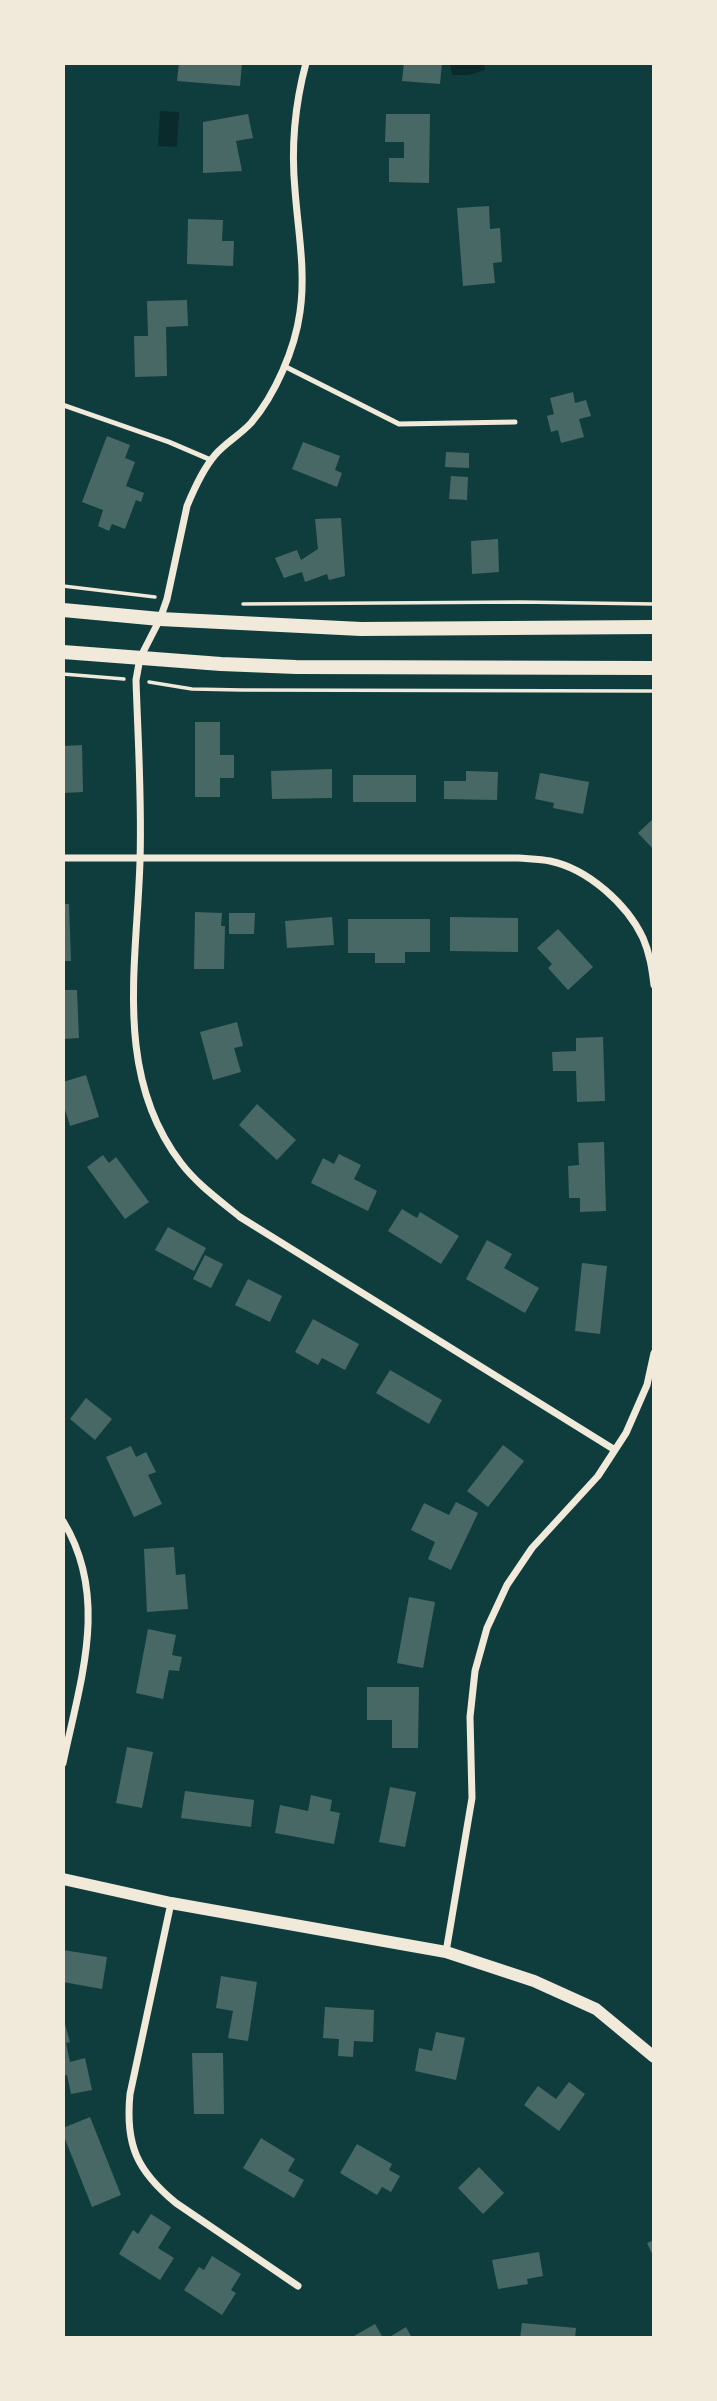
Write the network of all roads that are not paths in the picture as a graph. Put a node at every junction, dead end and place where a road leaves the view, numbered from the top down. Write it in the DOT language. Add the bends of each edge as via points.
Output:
graph roads {
  1 [pos="306,63"];
  2 [pos="284,366"];
  3 [pos="63,405"];
  4 [pos="515,422"];
  5 [pos="211,460"];
  6 [pos="63,610"];
  7 [pos="160,619"];
  8 [pos="654,627"];
  9 [pos="63,652"];
  10 [pos="140,658"];
  11 [pos="654,668"];
  12 [pos="63,858"];
  13 [pos="141,858"];
  14 [pos="654,985"];
  15 [pos="654,1353"];
  16 [pos="615,1450"];
  17 [pos="63,1521"];
  18 [pos="63,1763"];
  19 [pos="63,1879"];
  20 [pos="171,1903"];
  21 [pos="446,1952"];
  22 [pos="654,2057"];
  23 [pos="298,2286"];
  1 -- 2 [label="street" via="294,135 294,187 303,268 300,313"];
  2 -- 4 [label="lane" via="399,424"];
  2 -- 5 [label="street" via="250,424"];
  3 -- 5 [label="lane"];
  5 -- 7 [label="street" via="187,506"];
  6 -- 7 [label="main road"];
  7 -- 8 [label="main road" via="361,629"];
  7 -- 10 [label="street"];
  9 -- 10 [label="main road"];
  10 -- 11 [label="main road" via="296,667"];
  10 -- 13 [label="street" via="136,680"];
  12 -- 13 [label="street"];
  13 -- 14 [label="street" via="552,861 583,875 628,915 642,937"];
  13 -- 16 [label="street" via="133,1021 136,1059 161,1133 182,1165 240,1217"];
  15 -- 16 [label="street" via="647,1385"];
  16 -- 21 [label="street" via="598,1476 533,1548 507,1585 487,1628 475,1671 470,1717 470,1821"];
  17 -- 18 [label="street" via="86,1573 90,1610 87,1649"];
  19 -- 20 [label="street"];
  20 -- 21 [label="street"];
  20 -- 23 [label="street" via="130,2094 127,2121 132,2146 157,2187"];
  21 -- 22 [label="street" via="534,1980 596,2009"];
}
